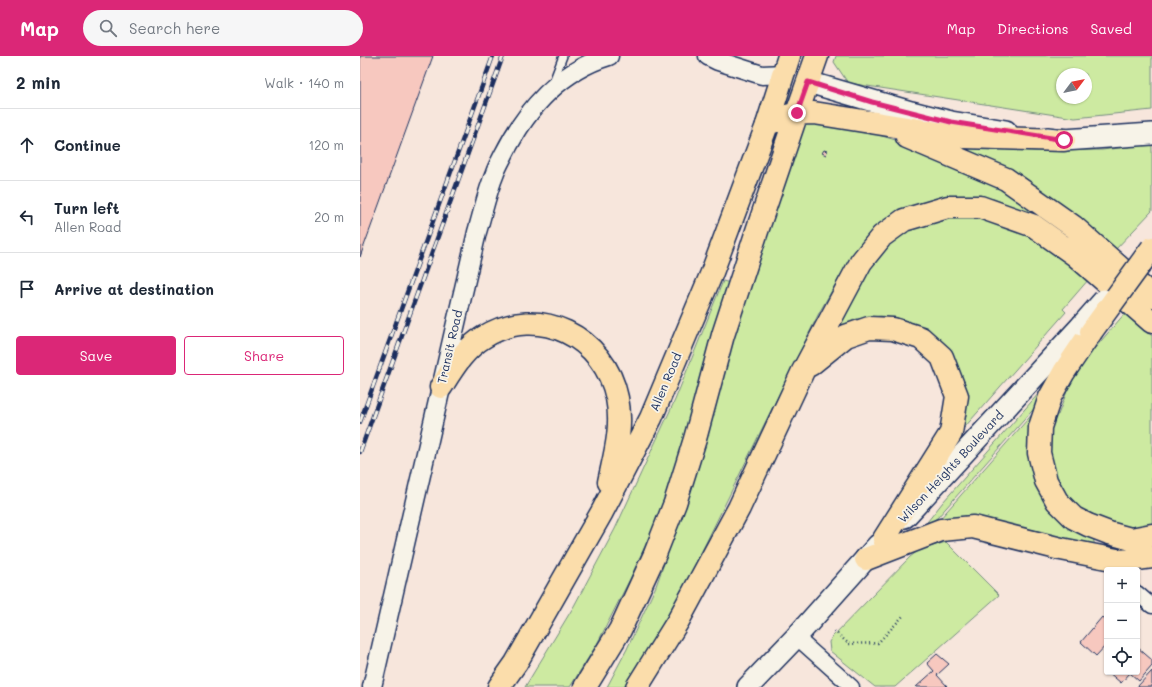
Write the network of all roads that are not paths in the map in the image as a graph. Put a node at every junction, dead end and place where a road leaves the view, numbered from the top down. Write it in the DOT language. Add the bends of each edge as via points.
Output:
graph roads {
  1 [pos="563,56"];
  2 [pos="609,56"];
  3 [pos="708,56"];
  4 [pos="735,56"];
  5 [pos="817,56"];
  6 [pos="787,65"];
  7 [pos="808,82"];
  8 [pos="549,91"];
  9 [pos="797,113"];
  10 [pos="868,121"];
  11 [pos="768,125"];
  12 [pos="1152,134"];
  13 [pos="1064,140"];
  14 [pos="1152,247"];
  15 [pos="1152,296"];
  16 [pos="1152,322"];
  17 [pos="1087,328"];
  18 [pos="803,371"];
  19 [pos="441,387"];
  20 [pos="602,512"];
  21 [pos="1152,535"];
  22 [pos="884,539"];
  23 [pos="1152,557"];
  24 [pos="866,559"];
  25 [pos="1140,596"];
  26 [pos="1152,606"];
  27 [pos="796,637"];
  28 [pos="372,687"];
  29 [pos="499,687"];
  30 [pos="585,687"];
  31 [pos="637,687"];
  32 [pos="748,687"];
  33 [pos="852,687"];
  1 -- 8 [label="lane"];
  2 -- 8 [label="street, Transit Road" via="573,73"];
  3 -- 6 [label="street" via="762,74"];
  4 -- 6 [label="street"];
  5 -- 7 [label="main road"];
  6 -- 7 [label="street"];
  6 -- 11 [label="main road, Allen Road"];
  7 -- 9 [label="main road"];
  7 -- 13 [label="main road" via="872,102 951,122"];
  8 -- 19 [label="street, Transit Road" via="523,121 495,172 477,232"];
  9 -- 10 [label="main road" via="820,113"];
  9 -- 11 [label="main road"];
  9 -- 30 [label="main road" via="723,335 675,503 620,630"];
  10 -- 13 [label="main road" via="963,137"];
  10 -- 15 [label="main road" via="1006,179 1074,226"];
  11 -- 20 [label="main road, Allen Road" via="711,275 651,418"];
  12 -- 13 [label="main road"];
  14 -- 17 [label="main road, bridge"];
  16 -- 18 [label="main road" via="1075,255 1034,226 980,207 948,207 904,220 882,236 861,262"];
  17 -- 21 [label="main road" via="1050,397 1040,427 1039,453 1046,481 1057,501 1074,518 1131,539"];
  17 -- 22 [label="main road, Wilson Heights Boulevard"];
  18 -- 22 [label="main road" via="846,336 869,328 893,329 921,338 942,357 957,396 951,433"];
  18 -- 31 [label="main road" via="739,508 678,621"];
  19 -- 20 [label="main road" via="472,345 500,329 513,325 548,325 579,339 599,359 610,378 619,411 616,446"];
  19 -- 28 [label="street, Transit Road"];
  20 -- 29 [label="main road, Allen Road" via="516,663"];
  22 -- 24 [label="main road, Wilson Heights Boulevard"];
  23 -- 24 [label="main road" via="1122,560 1061,549 973,528 941,530"];
  24 -- 27 [label="main road, Wilson Heights Boulevard"];
  25 -- 26 [label="street"];
  27 -- 32 [label="main road, Wilson Heights Boulevard"];
  27 -- 33 [label="street"];
}
